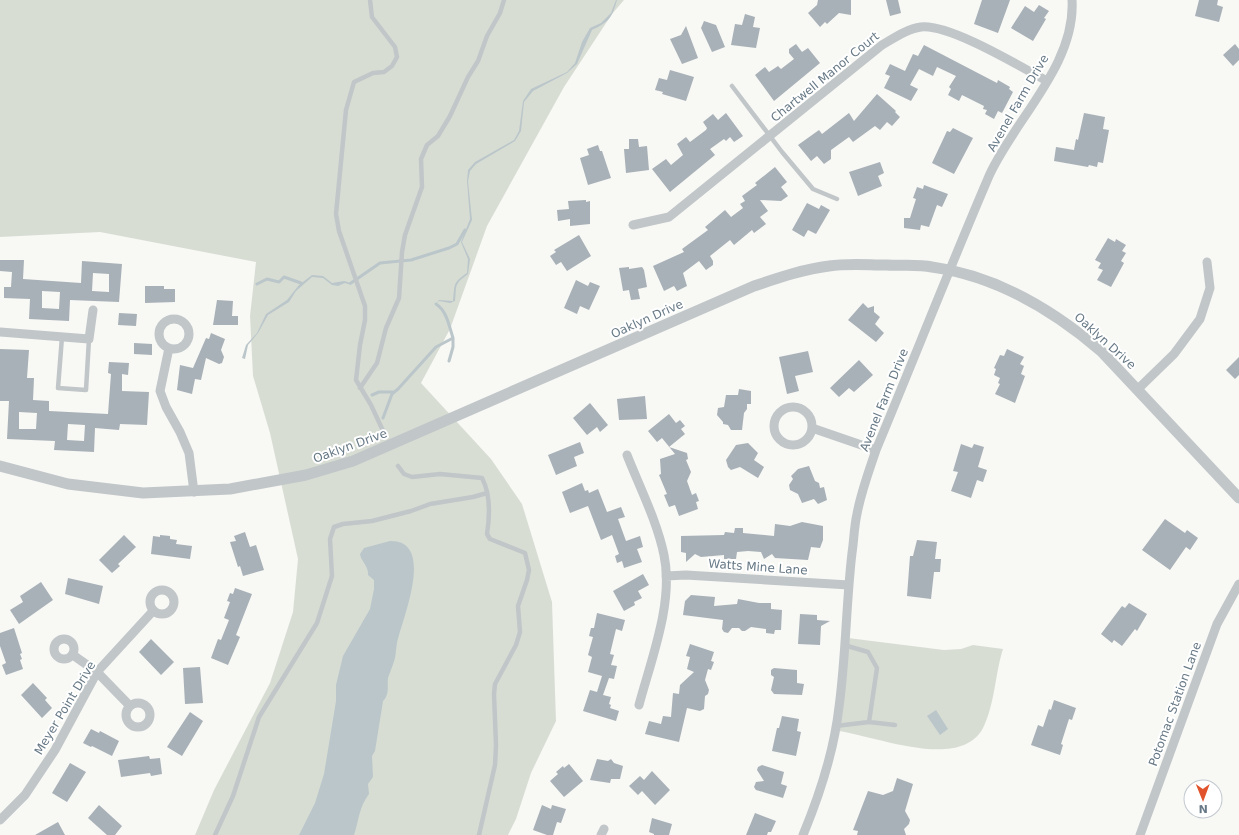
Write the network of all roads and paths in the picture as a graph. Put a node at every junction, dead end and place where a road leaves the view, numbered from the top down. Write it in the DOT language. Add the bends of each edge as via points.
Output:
graph roads {
  1 [pos="370,0"];
  2 [pos="504,0"];
  3 [pos="1072,0"];
  4 [pos="1047,81"];
  5 [pos="732,86"];
  6 [pos="771,136"];
  7 [pos="837,200"];
  8 [pos="633,225"];
  9 [pos="1207,262"];
  10 [pos="950,270"];
  11 [pos="93,310"];
  12 [pos="0,332"];
  13 [pos="62,337"];
  14 [pos="89,339"];
  15 [pos="169,348"];
  16 [pos="360,388"];
  17 [pos="1138,389"];
  18 [pos="812,428"];
  19 [pos="385,435"];
  20 [pos="876,450"];
  21 [pos="627,455"];
  22 [pos="0,466"];
  23 [pos="398,466"];
  24 [pos="194,492"];
  25 [pos="487,493"];
  26 [pos="1239,498"];
  27 [pos="666,576"];
  28 [pos="1239,584"];
  29 [pos="848,585"];
  30 [pos="153,611"];
  31 [pos="844,645"];
  32 [pos="72,655"];
  33 [pos="97,672"];
  34 [pos="639,705"];
  35 [pos="130,706"];
  36 [pos="869,722"];
  37 [pos="895,725"];
  38 [pos="836,726"];
  39 [pos="0,820"];
  40 [pos="215,835"];
  41 [pos="479,835"];
  42 [pos="804,835"];
  43 [pos="1140,835"];
  1 -- 16 [label="lane" via="372,17 396,47 397,57 392,66 384,72 373,73 354,82 346,110 336,214 339,231 365,306 356,371 356,380"];
  2 -- 16 [label="lane" via="478,61 450,116 438,136 427,145 421,159 422,187 405,235 399,298 386,328 376,364"];
  3 -- 4 [label="street, Avenel Farm Drive" via="1070,28 1065,46"];
  4 -- 6 [label="street, Chartwell Manor Court" via="957,34 941,28 921,27 882,45"];
  4 -- 10 [label="street, Avenel Farm Drive" via="990,174"];
  5 -- 6 [label="lane"];
  6 -- 7 [label="lane" via="813,189"];
  6 -- 8 [label="street, Chartwell Manor Court" via="669,217"];
  9 -- 17 [label="street" via="1210,288 1200,319 1174,354"];
  10 -- 17 [label="street, Oaklyn Drive" via="998,284 1044,308 1076,329"];
  10 -- 20 [label="street, Avenel Farm Drive"];
  10 -- 24 [label="street, Oaklyn Drive" via="931,266 860,264 830,266 786,275 754,286 352,461 306,475 230,489"];
  11 -- 14 [label="street"];
  12 -- 13 [label="street"];
  13 -- 14 [label="street"];
  13 -- 14 [label="lane" via="58,388 86,390"];
  15 -- 24 [label="street" via="160,391 189,453"];
  16 -- 19 [label="lane" via="371,404"];
  17 -- 26 [label="street, Oaklyn Drive"];
  18 -- 18 [label="street" via="807,412 796,406 784,408 774,423 774,430 781,441 794,445 806,440"];
  18 -- 20 [label="street"];
  20 -- 29 [label="street, Avenel Farm Drive" via="856,515"];
  21 -- 27 [label="street" via="656,526"];
  22 -- 24 [label="street, Oaklyn Drive" via="68,484 143,493"];
  23 -- 25 [label="lane" via="404,474 412,477 440,474 482,478"];
  25 -- 40 [label="lane" via="430,504 411,512 372,521 334,527 330,539 332,576 317,623 259,717 233,796"];
  25 -- 41 [label="lane" via="490,515 487,534 490,539 525,553 529,570 518,606 520,632 516,645 495,684 495,765"];
  27 -- 29 [label="street, Watts Mine Lane"];
  27 -- 34 [label="street" via="666,592 657,639"];
  28 -- 43 [label="street, Potomac Station Lane" via="1217,624"];
  29 -- 31 [label="street, Avenel Farm Drive"];
  30 -- 33 [label="street, Meyer Point Drive"];
  31 -- 36 [label="lane" via="868,652 878,668"];
  31 -- 38 [label="street, Avenel Farm Drive"];
  32 -- 33 [label="street"];
  33 -- 35 [label="street"];
  33 -- 39 [label="street, Meyer Point Drive" via="54,750 25,795"];
  36 -- 37 [label="lane"];
  36 -- 38 [label="lane"];
  38 -- 42 [label="street, Avenel Farm Drive" via="820,795"];
}
